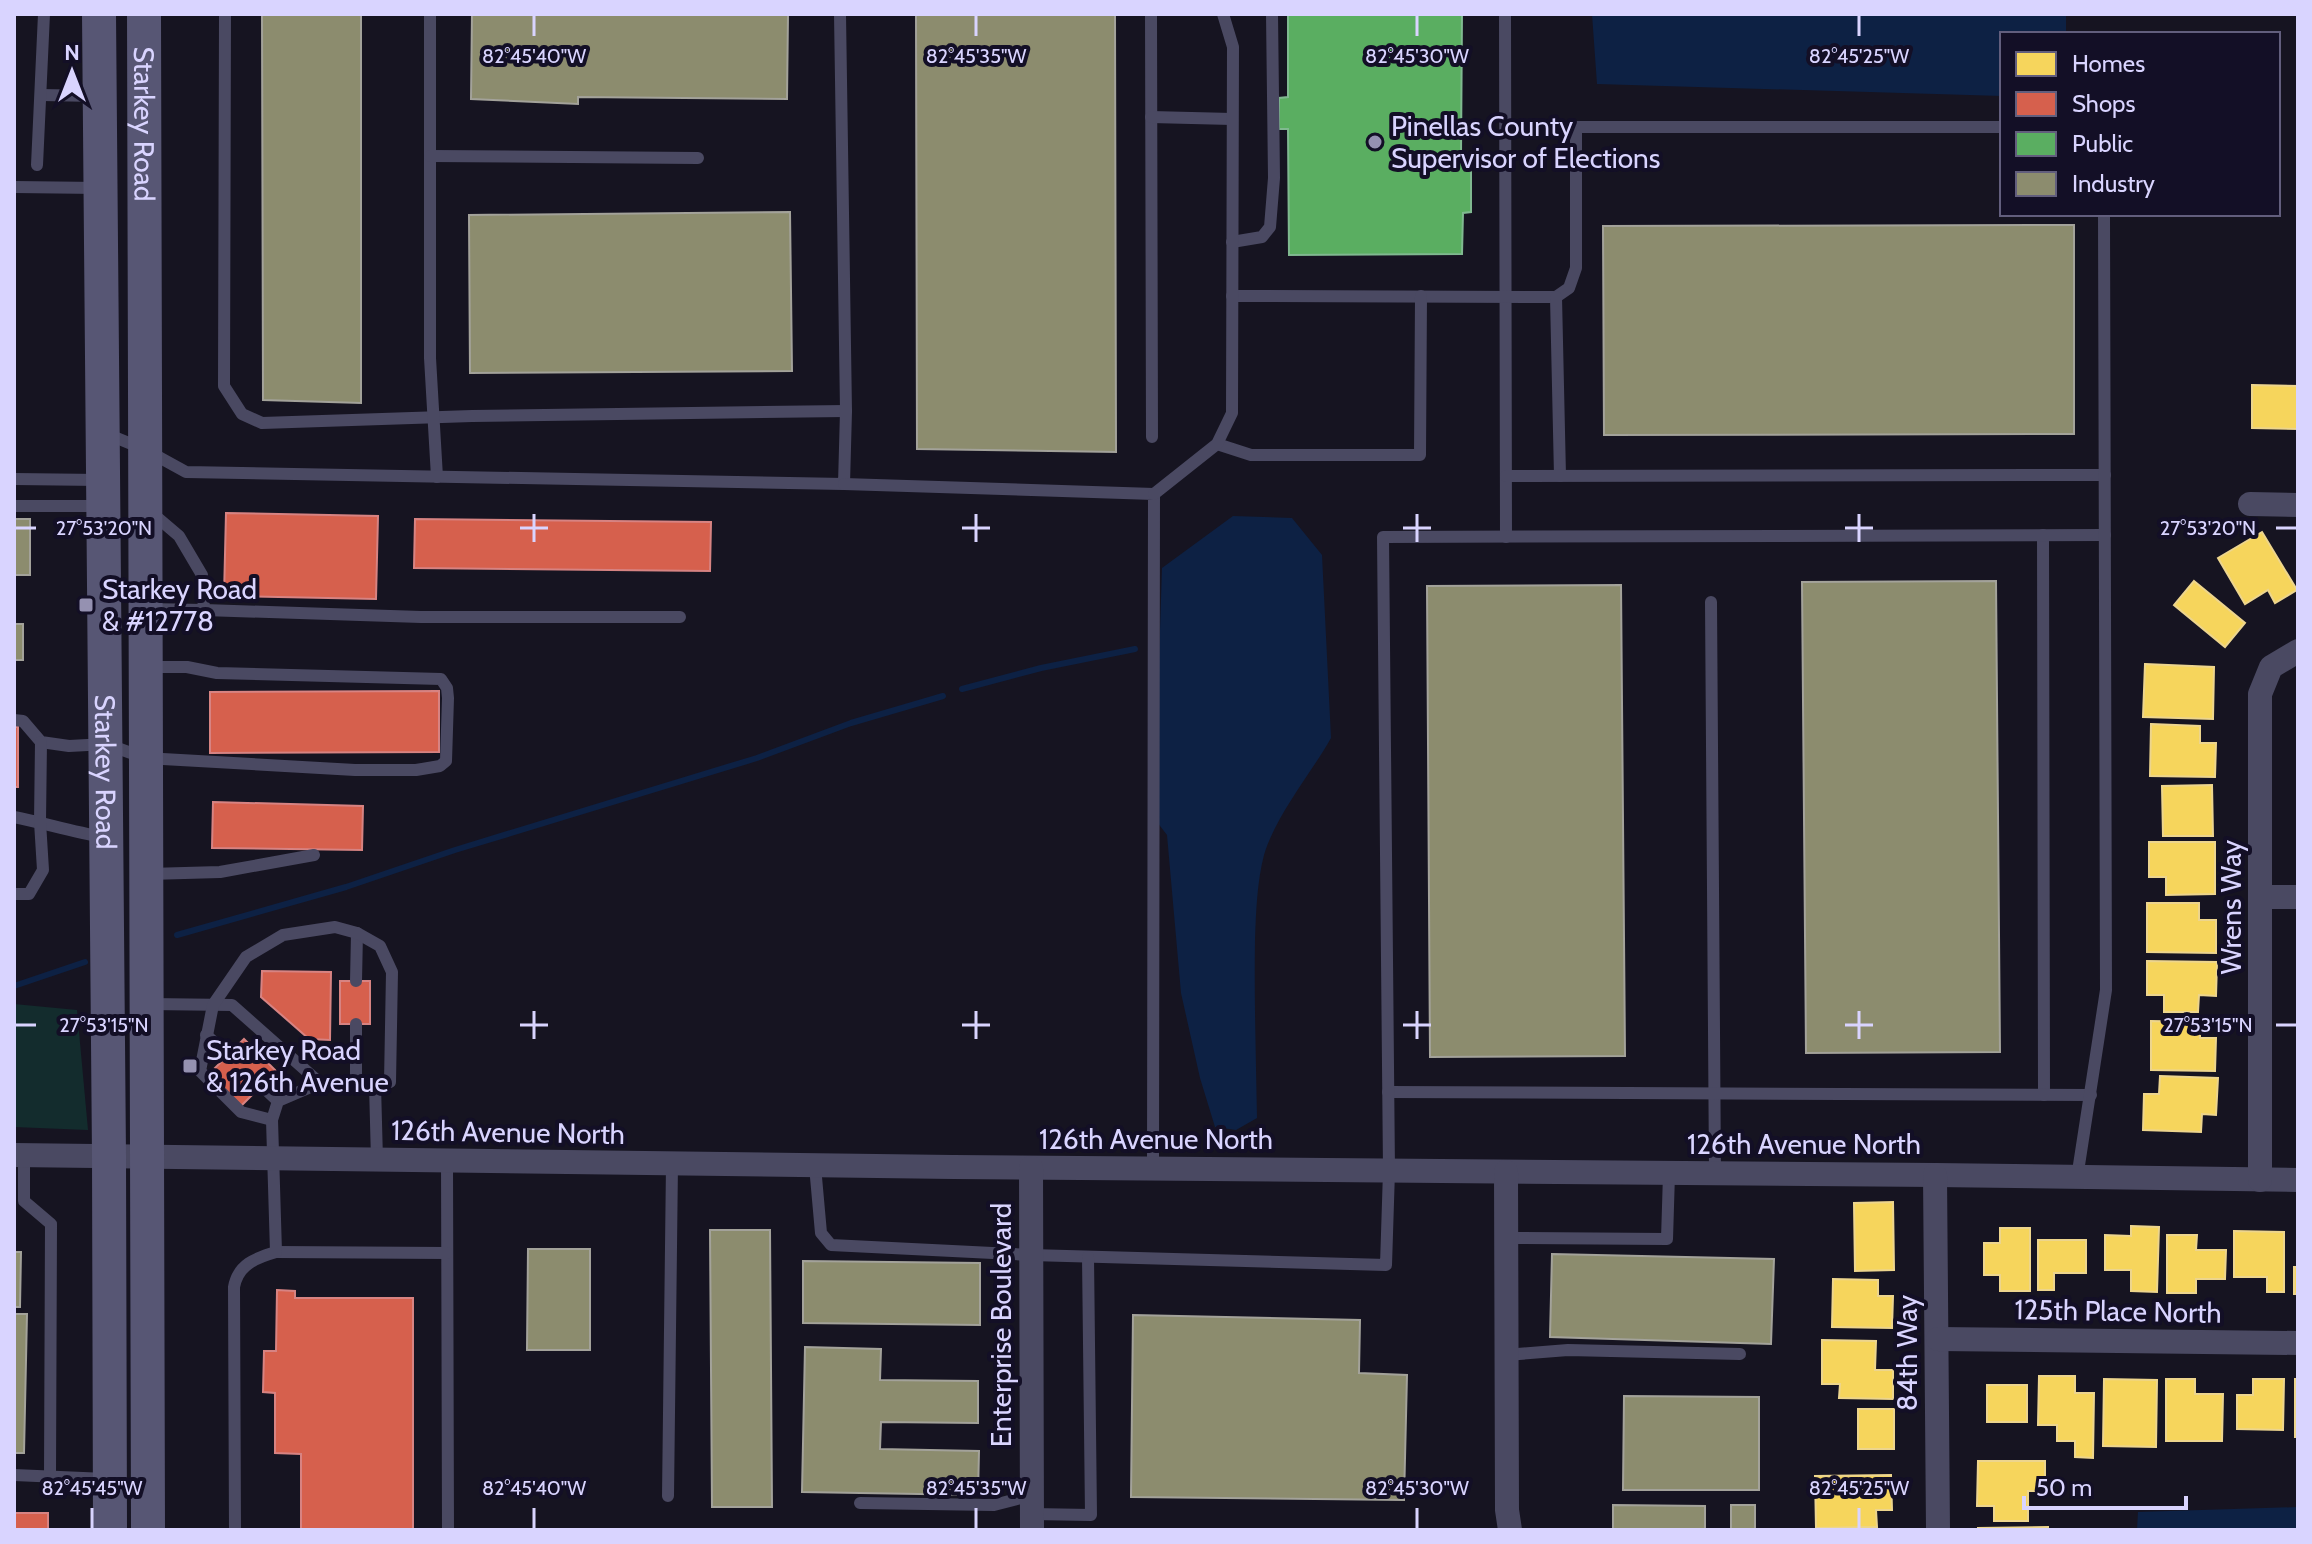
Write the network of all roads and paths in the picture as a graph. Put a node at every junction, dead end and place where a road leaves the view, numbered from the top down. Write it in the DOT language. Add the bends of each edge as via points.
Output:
graph roads {
  1 [pos="44,14"];
  2 [pos="99,14"];
  3 [pos="225,14"];
  4 [pos="430,14"];
  5 [pos="840,14"];
  6 [pos="1151,14"];
  7 [pos="1223,14"];
  8 [pos="1272,14"];
  9 [pos="1505,14"];
  10 [pos="141,19"];
  11 [pos="41,95"];
  12 [pos="100,96"];
  13 [pos="1151,117"];
  14 [pos="1232,119"];
  15 [pos="2000,127"];
  16 [pos="430,156"];
  17 [pos="698,158"];
  18 [pos="37,165"];
  19 [pos="14,187"];
  20 [pos="101,188"];
  21 [pos="2104,216"];
  22 [pos="1232,242"];
  23 [pos="1232,296"];
  24 [pos="1421,296"];
  25 [pos="1506,297"];
  26 [pos="1556,297"];
  27 [pos="846,411"];
  28 [pos="434,419"];
  29 [pos="103,433"];
  30 [pos="1152,437"];
  31 [pos="1217,444"];
  32 [pos="146,450"];
  33 [pos="2105,475"];
  34 [pos="1506,476"];
  35 [pos="1560,476"];
  36 [pos="437,477"];
  37 [pos="14,479"];
  38 [pos="844,484"];
  39 [pos="103,493"];
  40 [pos="1154,494"];
  41 [pos="2250,504"];
  42 [pos="2298,505"];
  43 [pos="14,506"];
  44 [pos="146,508"];
  45 [pos="2043,535"];
  46 [pos="2105,535"];
  47 [pos="1506,537"];
  48 [pos="1711,602"];
  49 [pos="146,609"];
  50 [pos="204,610"];
  51 [pos="680,617"];
  52 [pos="2298,651"];
  53 [pos="146,667"];
  54 [pos="14,720"];
  55 [pos="41,742"];
  56 [pos="106,744"];
  57 [pos="145,758"];
  58 [pos="14,817"];
  59 [pos="40,822"];
  60 [pos="106,838"];
  61 [pos="314,855"];
  62 [pos="146,874"];
  63 [pos="14,894"];
  64 [pos="2262,897"];
  65 [pos="2298,897"];
  66 [pos="357,933"];
  67 [pos="356,981"];
  68 [pos="146,1004"];
  69 [pos="213,1005"];
  70 [pos="356,1024"];
  71 [pos="206,1035"];
  72 [pos="229,1055"];
  73 [pos="320,1083"];
  74 [pos="356,1084"];
  75 [pos="375,1085"];
  76 [pos="262,1086"];
  77 [pos="1388,1092"];
  78 [pos="1714,1094"];
  79 [pos="2044,1095"];
  80 [pos="2091,1095"];
  81 [pos="278,1101"];
  82 [pos="272,1120"];
  83 [pos="19,1155"];
  84 [pos="109,1156"];
  85 [pos="147,1157"];
  86 [pos="274,1159"];
  87 [pos="377,1160"];
  88 [pos="447,1161"];
  89 [pos="672,1164"];
  90 [pos="815,1166"];
  91 [pos="1031,1168"];
  92 [pos="1153,1169"];
  93 [pos="1389,1171"];
  94 [pos="1506,1172"];
  95 [pos="1669,1174"];
  96 [pos="1715,1174"];
  97 [pos="1935,1175"];
  98 [pos="2077,1178"];
  99 [pos="2260,1180"];
  100 [pos="2298,1180"];
  101 [pos="19,1202"];
  102 [pos="1506,1238"];
  103 [pos="276,1252"];
  104 [pos="447,1253"];
  105 [pos="1031,1255"];
  106 [pos="1088,1257"];
  107 [pos="1938,1339"];
  108 [pos="2298,1343"];
  109 [pos="1740,1354"];
  110 [pos="1506,1355"];
  111 [pos="14,1475"];
  112 [pos="50,1477"];
  113 [pos="109,1479"];
  114 [pos="668,1496"];
  115 [pos="860,1503"];
  116 [pos="1032,1513"];
  117 [pos="110,1530"];
  118 [pos="148,1530"];
  119 [pos="235,1530"];
  120 [pos="448,1530"];
  121 [pos="1510,1530"];
  122 [pos="1938,1530"];
  1 -- 11 [label="lane"];
  2 -- 12 [label="main road, Starkey Road"];
  3 -- 28 [label="lane" via="224,386 242,414 262,423"];
  4 -- 16 [label="lane"];
  5 -- 27 [label="lane"];
  6 -- 13 [label="lane"];
  7 -- 14 [label="lane" via="1233,47"];
  8 -- 22 [label="lane" via="1270,227 1262,237"];
  9 -- 25 [label="lane"];
  10 -- 32 [label="main road, Starkey Road"];
  11 -- 12 [label="lane"];
  11 -- 18 [label="lane"];
  12 -- 20 [label="main road, Starkey Road"];
  13 -- 14 [label="lane"];
  13 -- 30 [label="lane"];
  14 -- 22 [label="lane"];
  15 -- 26 [label="lane" via="1576,127 1576,268 1569,288"];
  16 -- 17 [label="lane"];
  16 -- 28 [label="lane"];
  19 -- 20 [label="lane"];
  20 -- 29 [label="main road, Starkey Road"];
  21 -- 33 [label="lane"];
  22 -- 23 [label="lane"];
  23 -- 24 [label="lane"];
  23 -- 31 [label="lane" via="1232,413"];
  24 -- 25 [label="lane"];
  24 -- 31 [label="lane" via="1420,455 1251,455"];
  25 -- 26 [label="lane"];
  25 -- 34 [label="lane"];
  26 -- 35 [label="lane"];
  27 -- 28 [label="lane"];
  27 -- 38 [label="lane"];
  28 -- 36 [label="lane"];
  29 -- 32 [label="lane"];
  29 -- 39 [label="main road, Starkey Road"];
  31 -- 40 [label="lane"];
  32 -- 36 [label="lane" via="186,472"];
  32 -- 44 [label="main road, Starkey Road"];
  33 -- 35 [label="lane"];
  33 -- 46 [label="lane"];
  34 -- 35 [label="lane"];
  34 -- 47 [label="lane"];
  36 -- 38 [label="lane"];
  37 -- 39 [label="lane"];
  38 -- 40 [label="lane"];
  39 -- 43 [label="lane"];
  39 -- 56 [label="main road, Starkey Road"];
  40 -- 92 [label="lane"];
  41 -- 42 [label="street"];
  44 -- 49 [label="main road, Starkey Road"];
  44 -- 50 [label="lane" via="179,536 202,575"];
  45 -- 46 [label="lane"];
  45 -- 47 [label="lane"];
  45 -- 79 [label="lane"];
  46 -- 80 [label="lane" via="2106,990"];
  47 -- 77 [label="lane" via="1383,537"];
  48 -- 78 [label="lane"];
  49 -- 50 [label="lane"];
  49 -- 53 [label="main road, Starkey Road"];
  50 -- 51 [label="lane"];
  52 -- 64 [label="street, Wrens Way" via="2271,667 2260,694"];
  53 -- 57 [label="main road, Starkey Road"];
  53 -- 57 [label="lane" via="441,679 448,698 446,761 440,766 355,770"];
  54 -- 55 [label="lane" via="23,721"];
  55 -- 56 [label="lane"];
  55 -- 59 [label="lane"];
  56 -- 57 [label="lane"];
  56 -- 60 [label="main road, Starkey Road"];
  57 -- 62 [label="main road, Starkey Road"];
  58 -- 59 [label="lane"];
  59 -- 60 [label="lane"];
  59 -- 63 [label="lane" via="43,870 29,894"];
  60 -- 84 [label="main road, Starkey Road"];
  61 -- 62 [label="lane" via="220,872"];
  62 -- 68 [label="main road, Starkey Road"];
  64 -- 65 [label="street"];
  64 -- 99 [label="street, Wrens Way"];
  66 -- 67 [label="lane"];
  66 -- 69 [label="lane" via="335,927 283,935 246,957"];
  66 -- 75 [label="lane" via="380,946 392,972 390,1082"];
  68 -- 69 [label="lane"];
  68 -- 85 [label="main road, Starkey Road"];
  69 -- 71 [label="lane"];
  69 -- 73 [label="lane" via="232,1005"];
  70 -- 74 [label="lane"];
  71 -- 72 [label="lane"];
  71 -- 82 [label="lane" via="200,1071 241,1112"];
  73 -- 74 [label="lane"];
  73 -- 81 [label="lane"];
  74 -- 75 [label="lane"];
  75 -- 87 [label="lane"];
  76 -- 81 [label="lane"];
  77 -- 78 [label="lane"];
  77 -- 93 [label="lane"];
  78 -- 79 [label="lane"];
  78 -- 96 [label="lane"];
  79 -- 80 [label="lane"];
  80 -- 98 [label="lane"];
  81 -- 82 [label="lane"];
  82 -- 86 [label="lane"];
  83 -- 84 [label="street, 126th Avenue North"];
  83 -- 101 [label="lane"];
  84 -- 85 [label="street, 126th Avenue North"];
  84 -- 113 [label="main road, Starkey Road"];
  85 -- 86 [label="street, 126th Avenue North"];
  85 -- 118 [label="main road, Starkey Road"];
  86 -- 87 [label="street, 126th Avenue North"];
  86 -- 103 [label="lane"];
  87 -- 88 [label="street, 126th Avenue North"];
  88 -- 89 [label="street, 126th Avenue North"];
  88 -- 104 [label="lane"];
  89 -- 90 [label="street, 126th Avenue North"];
  89 -- 114 [label="lane"];
  90 -- 91 [label="street, 126th Avenue North"];
  90 -- 105 [label="lane" via="821,1233 831,1245"];
  91 -- 92 [label="street, 126th Avenue North"];
  91 -- 105 [label="street, Enterprise Boulevard"];
  92 -- 93 [label="street, 126th Avenue North"];
  93 -- 94 [label="street, 126th Avenue North"];
  93 -- 106 [label="lane" via="1386,1265"];
  94 -- 95 [label="street, 126th Avenue North"];
  94 -- 102 [label="street"];
  95 -- 96 [label="street, 126th Avenue North"];
  95 -- 102 [label="lane" via="1667,1239"];
  96 -- 97 [label="street, 126th Avenue North"];
  97 -- 98 [label="street, 126th Avenue North"];
  97 -- 107 [label="street, 84th Way"];
  98 -- 99 [label="street, 126th Avenue North"];
  99 -- 100 [label="street, 126th Avenue North"];
  101 -- 112 [label="lane" via="51,1224"];
  102 -- 110 [label="street"];
  103 -- 104 [label="lane"];
  103 -- 119 [label="lane" via="244,1266 234,1287"];
  104 -- 120 [label="lane"];
  105 -- 106 [label="lane"];
  105 -- 116 [label="street, Enterprise Boulevard"];
  106 -- 116 [label="lane" via="1091,1515"];
  107 -- 108 [label="street, 125th Place North"];
  107 -- 122 [label="street, 84th Way"];
  109 -- 110 [label="lane" via="1568,1350"];
  110 -- 121 [label="street"];
  111 -- 112 [label="lane"];
  112 -- 113 [label="lane"];
  113 -- 117 [label="main road, Starkey Road"];
  115 -- 116 [label="lane" via="994,1505"];
}
